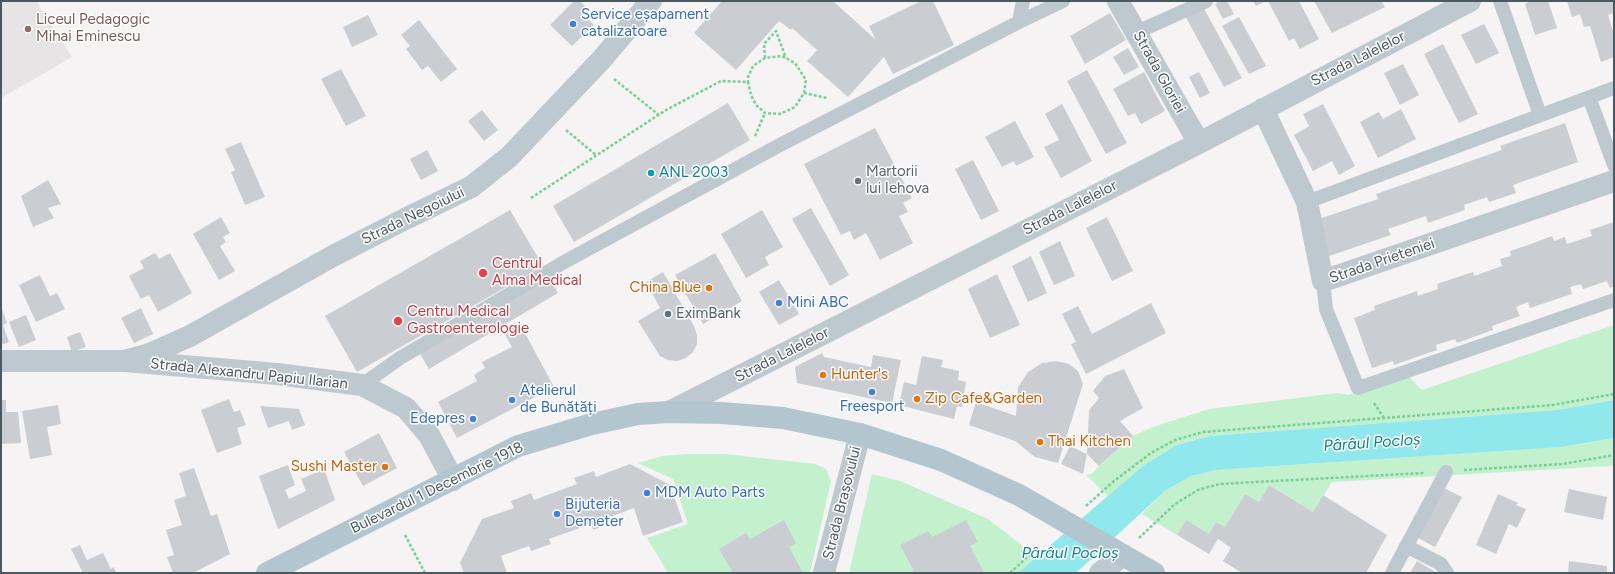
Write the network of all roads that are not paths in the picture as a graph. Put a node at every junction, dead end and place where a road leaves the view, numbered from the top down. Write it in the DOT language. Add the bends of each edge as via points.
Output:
graph roads {
  1 [pos="651,1"];
  2 [pos="1023,1"];
  3 [pos="1064,1"];
  4 [pos="1118,1"];
  5 [pos="1206,1"];
  6 [pos="1470,1"];
  7 [pos="1500,1"];
  8 [pos="1019,22"];
  9 [pos="1137,32"];
  10 [pos="1614,88"];
  11 [pos="1589,97"];
  12 [pos="1263,109"];
  13 [pos="1540,115"];
  14 [pos="1199,143"];
  15 [pos="1614,165"];
  16 [pos="1614,181"];
  17 [pos="1307,202"];
  18 [pos="1323,281"];
  19 [pos="1614,300"];
  20 [pos="1,361"];
  21 [pos="124,361"];
  22 [pos="362,385"];
  23 [pos="669,412"];
  24 [pos="860,434"];
  25 [pos="1446,472"];
  26 [pos="453,480"];
  27 [pos="1406,546"];
  28 [pos="1122,555"];
  29 [pos="267,573"];
  30 [pos="824,573"];
  31 [pos="1100,573"];
  32 [pos="1154,573"];
  33 [pos="1392,573"];
  34 [pos="1447,573"];
  1 -- 21 [label="street, Strada Negoiului" via="598,65 509,157 471,187 333,256 169,347 147,356"];
  2 -- 8 [label="lane"];
  3 -- 8 [label="lane"];
  4 -- 9 [label="street, Strada Gloriei"];
  5 -- 9 [label="lane"];
  6 -- 12 [label="street, Strada Lalelelor"];
  7 -- 13 [label="lane"];
  8 -- 22 [label="lane" via="778,146 566,261 400,358"];
  9 -- 14 [label="street, Strada Gloriei"];
  10 -- 11 [label="lane"];
  11 -- 13 [label="lane"];
  11 -- 15 [label="lane"];
  12 -- 14 [label="street, Strada Lalelelor"];
  12 -- 17 [label="street, Strada Prieteniei"];
  13 -- 17 [label="lane"];
  14 -- 23 [label="street, Strada Lalelelor"];
  16 -- 18 [label="street, Strada Prieteniei"];
  17 -- 18 [label="street, Strada Prieteniei"];
  18 -- 19 [label="lane" via="1326,309 1358,388"];
  20 -- 21 [label="street, Strada Alexandru Papiu Ilarian"];
  21 -- 22 [label="street, Strada Alexandru Papiu Ilarian" via="277,374"];
  22 -- 26 [label="street, Strada Alexandru Papiu Ilarian" via="406,408 429,435"];
  23 -- 24 [label="main road, Bulevardul 1 Decembrie 1918" via="783,418"];
  23 -- 26 [label="main road, Bulevardul 1 Decembrie 1918" via="638,414 592,424 518,446"];
  24 -- 28 [label="main road, Bulevardul 1 Decembrie 1918" via="941,460 1019,495"];
  24 -- 30 [label="street, Strada Brașovului"];
  25 -- 27 [label="lane"];
  26 -- 29 [label="main road, Bulevardul 1 Decembrie 1918"];
  27 -- 33 [label="lane"];
  27 -- 34 [label="lane" via="1441,564"];
  28 -- 31 [label="street"];
  28 -- 32 [label="main road, Bulevardul 1 Decembrie 1918"];
}
